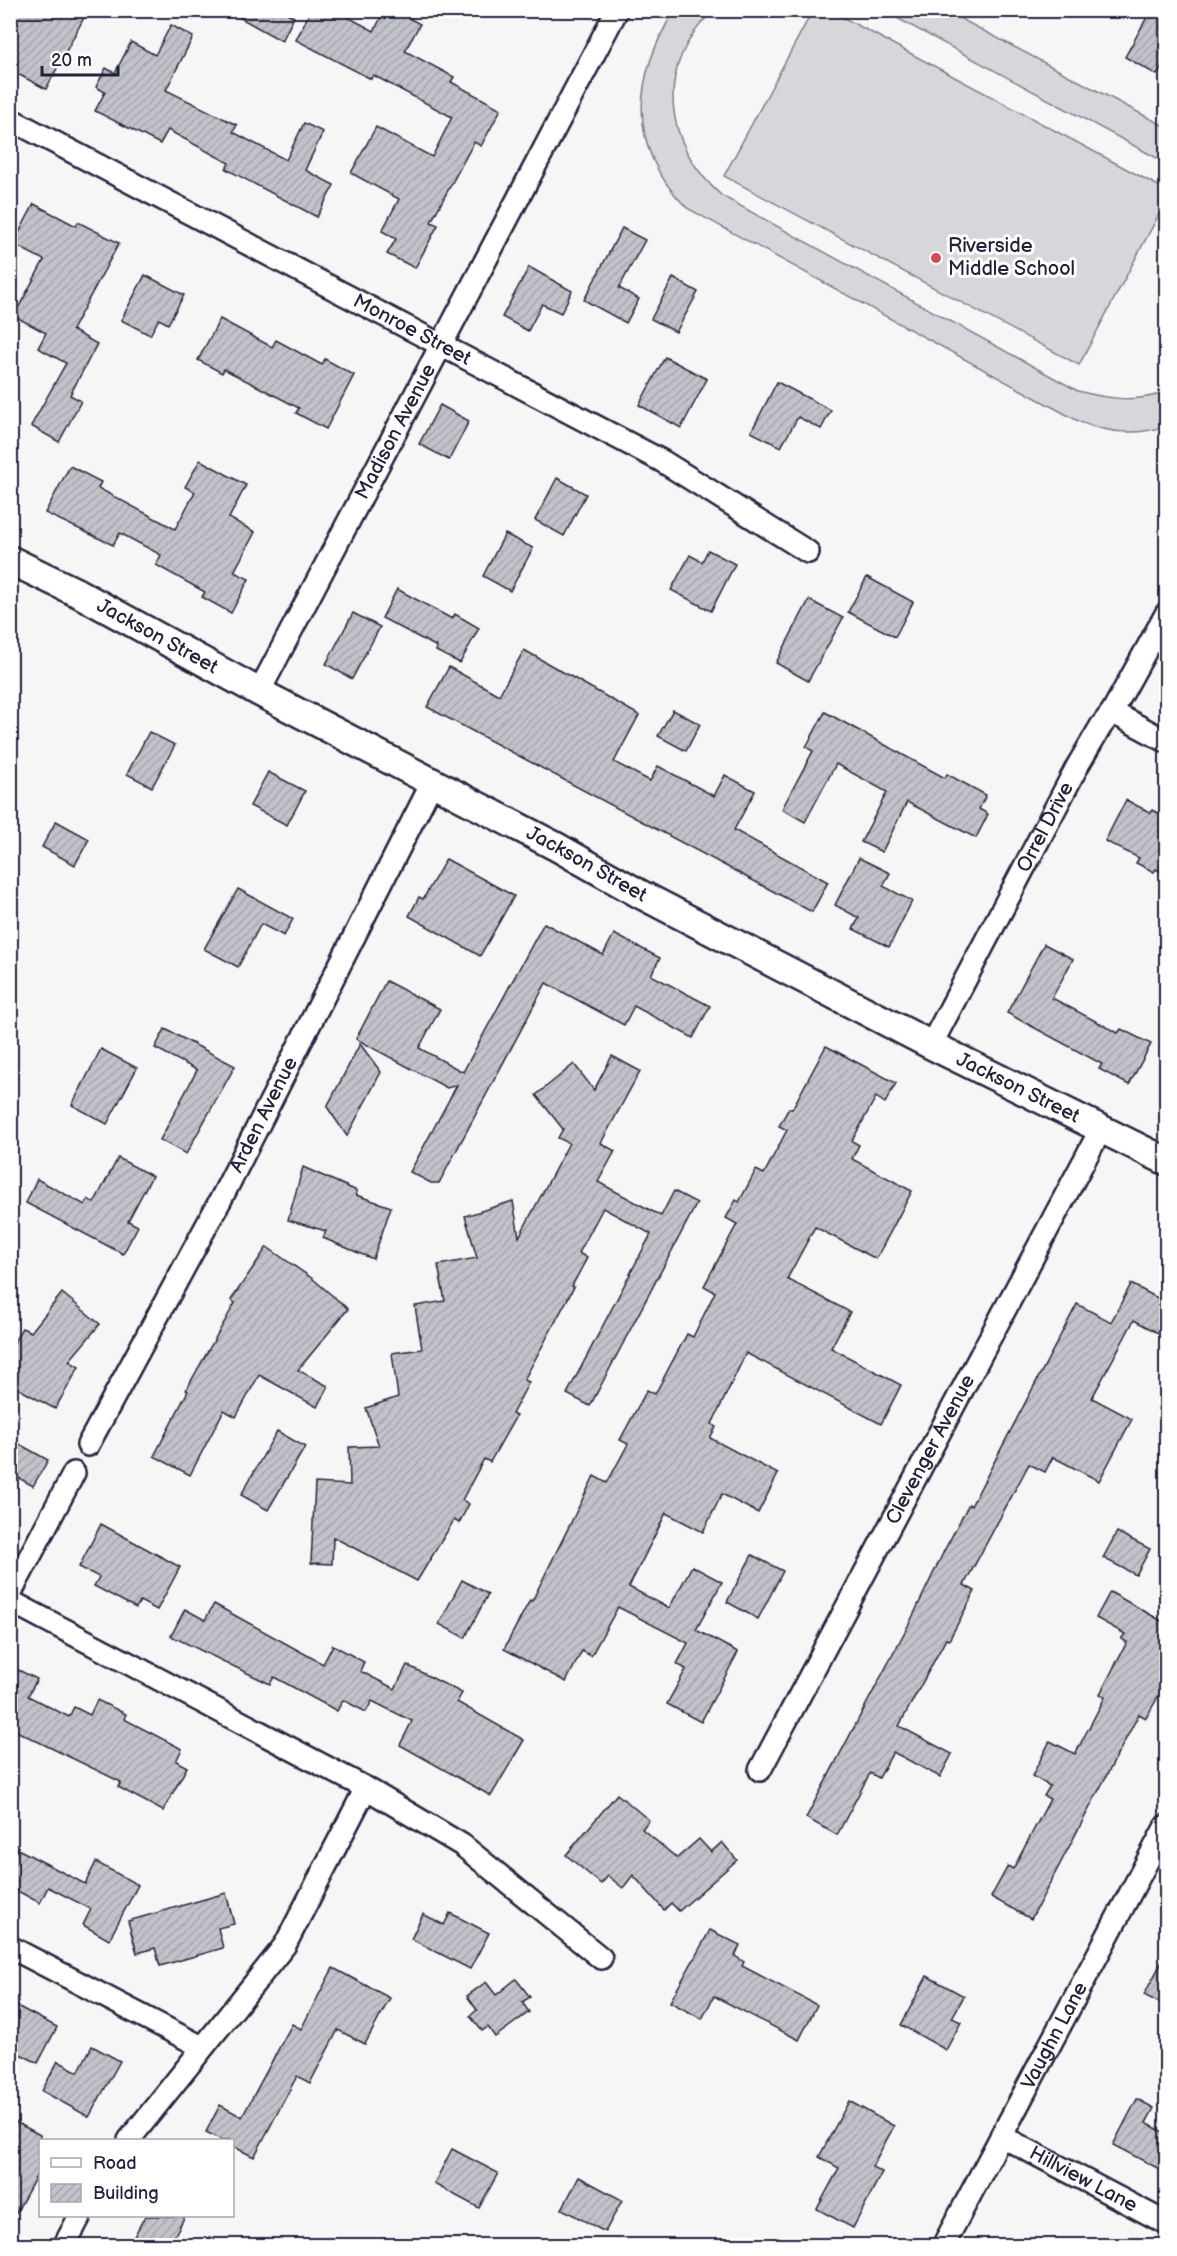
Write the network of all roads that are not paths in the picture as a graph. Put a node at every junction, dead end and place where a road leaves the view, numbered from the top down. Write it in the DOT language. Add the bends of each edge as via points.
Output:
graph roads {
  1 [pos="617,10"];
  2 [pos="10,119"];
  3 [pos="443,344"];
  4 [pos="808,552"];
  5 [pos="10,560"];
  6 [pos="1167,614"];
  7 [pos="259,692"];
  8 [pos="1112,712"];
  9 [pos="1167,741"];
  10 [pos="432,783"];
  11 [pos="932,1045"];
  12 [pos="1101,1129"];
  13 [pos="1167,1161"];
  14 [pos="88,1445"];
  15 [pos="74,1473"];
  16 [pos="10,1594"];
  17 [pos="10,1601"];
  18 [pos="760,1770"];
  19 [pos="366,1788"];
  20 [pos="1167,1826"];
  21 [pos="10,1947"];
  22 [pos="601,1958"];
  23 [pos="202,2047"];
  24 [pos="1001,2136"];
  25 [pos="130,2139"];
  26 [pos="79,2217"];
  27 [pos="1167,2223"];
  28 [pos="64,2246"];
  29 [pos="943,2246"];
  1 -- 3 [label="street, Madison Avenue"];
  2 -- 3 [label="street, Monroe Street"];
  3 -- 4 [label="street, Monroe Street" via="662,460"];
  3 -- 7 [label="street, Madison Avenue"];
  5 -- 7 [label="street, Jackson Street"];
  6 -- 8 [label="street, Orrel Drive"];
  7 -- 10 [label="street, Jackson Street"];
  8 -- 9 [label="street"];
  8 -- 11 [label="street, Orrel Drive" via="1078,765"];
  10 -- 11 [label="street, Jackson Street"];
  10 -- 14 [label="street, Arden Avenue" via="221,1199"];
  11 -- 12 [label="street, Jackson Street"];
  12 -- 13 [label="street, Jackson Street"];
  12 -- 18 [label="street, Clevenger Avenue"];
  15 -- 16 [label="street"];
  17 -- 19 [label="street"];
  19 -- 22 [label="street" via="462,1845"];
  19 -- 23 [label="street" via="285,1945"];
  20 -- 24 [label="street, Vaughn Lane"];
  21 -- 23 [label="street"];
  23 -- 25 [label="street"];
  24 -- 27 [label="street, Hillview Lane"];
  24 -- 29 [label="street, Vaughn Lane"];
  26 -- 28 [label="street"];
}
